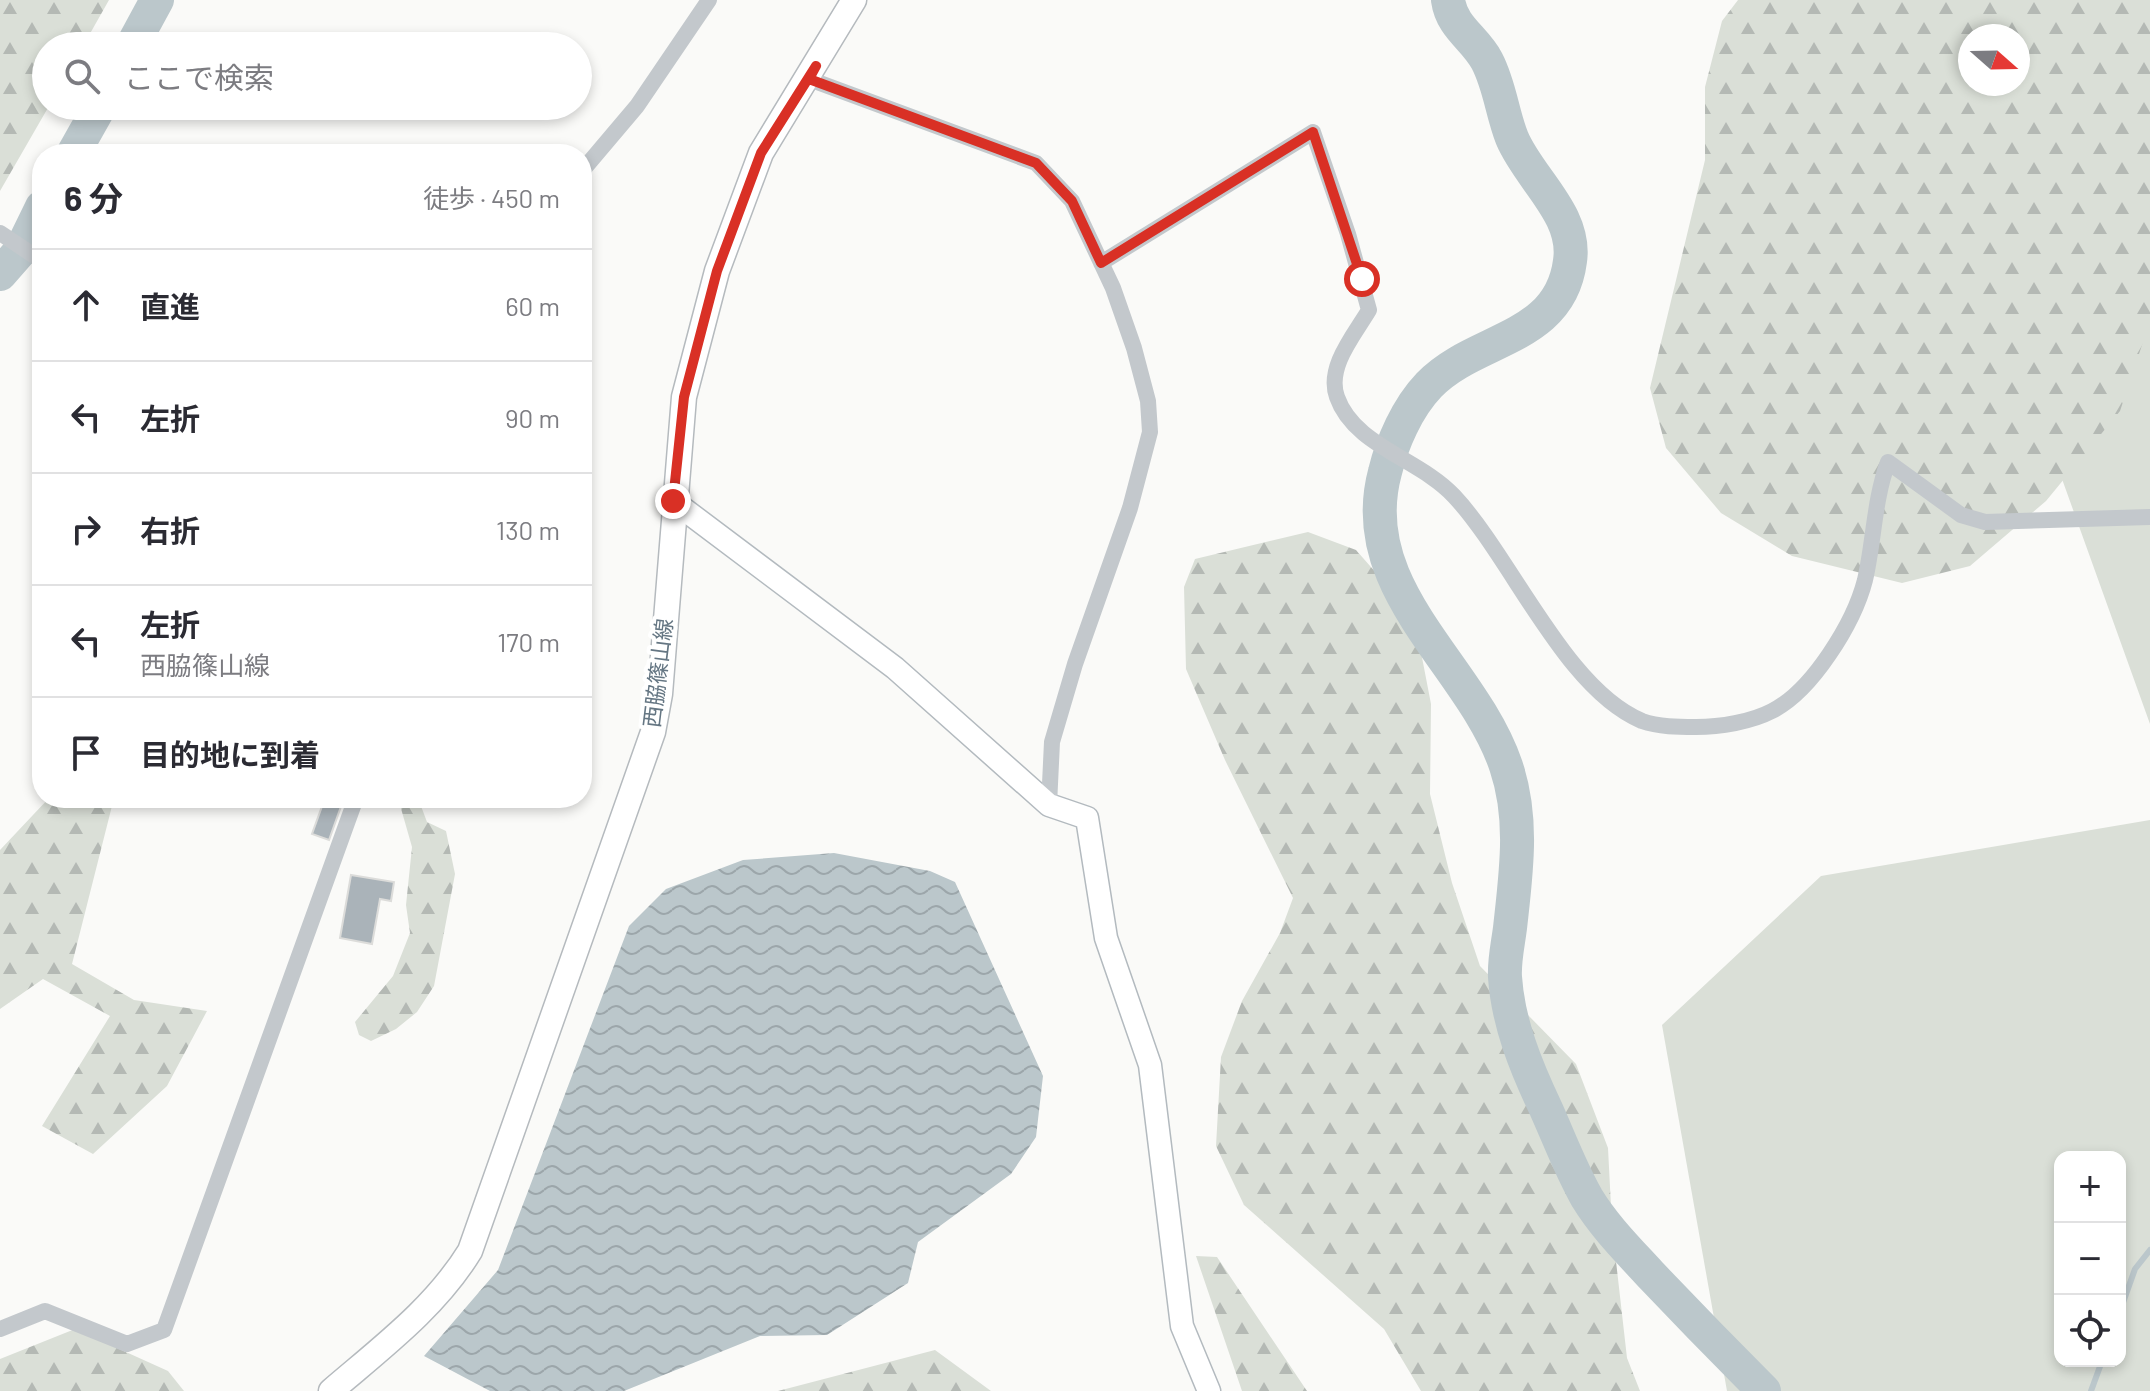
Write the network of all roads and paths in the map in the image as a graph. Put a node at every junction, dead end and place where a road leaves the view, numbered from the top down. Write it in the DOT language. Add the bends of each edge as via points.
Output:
graph roads {
  1 [pos="709,0"];
  2 [pos="854,0"];
  3 [pos="816,66"];
  4 [pos="592,159"];
  5 [pos="0,233"];
  6 [pos="32,254"];
  7 [pos="1101,263"];
  8 [pos="673,501"];
  9 [pos="2150,517"];
  10 [pos="1049,805"];
  11 [pos="352,808"];
  12 [pos="0,1329"];
  13 [pos="331,1391"];
  14 [pos="1209,1391"];
  1 -- 4 [label="street" via="637,106"];
  2 -- 3 [label="main road, 西脇篠山線"];
  3 -- 7 [label="street" via="809,79 1036,163 1072,201"];
  3 -- 8 [label="main road, 西脇篠山線" via="761,153 717,271 684,397"];
  5 -- 6 [label="street"];
  7 -- 9 [label="street" via="1313,132 1369,310 1336,369 1335,393 1343,413 1368,439 1414,463 1452,493 1585,679 1643,721 1711,727 1773,711 1820,668 1864,582 1888,462 1961,515 1985,522"];
  7 -- 10 [label="street" via="1134,348 1150,432 1052,742"];
  8 -- 10 [label="street" via="895,668"];
  8 -- 13 [label="main road, 西脇篠山線" via="653,732 470,1251 424,1310"];
  10 -- 14 [label="street" via="1087,818 1106,938 1150,1065 1182,1326"];
  11 -- 12 [label="street" via="164,1330 127,1344 45,1311"];
}
